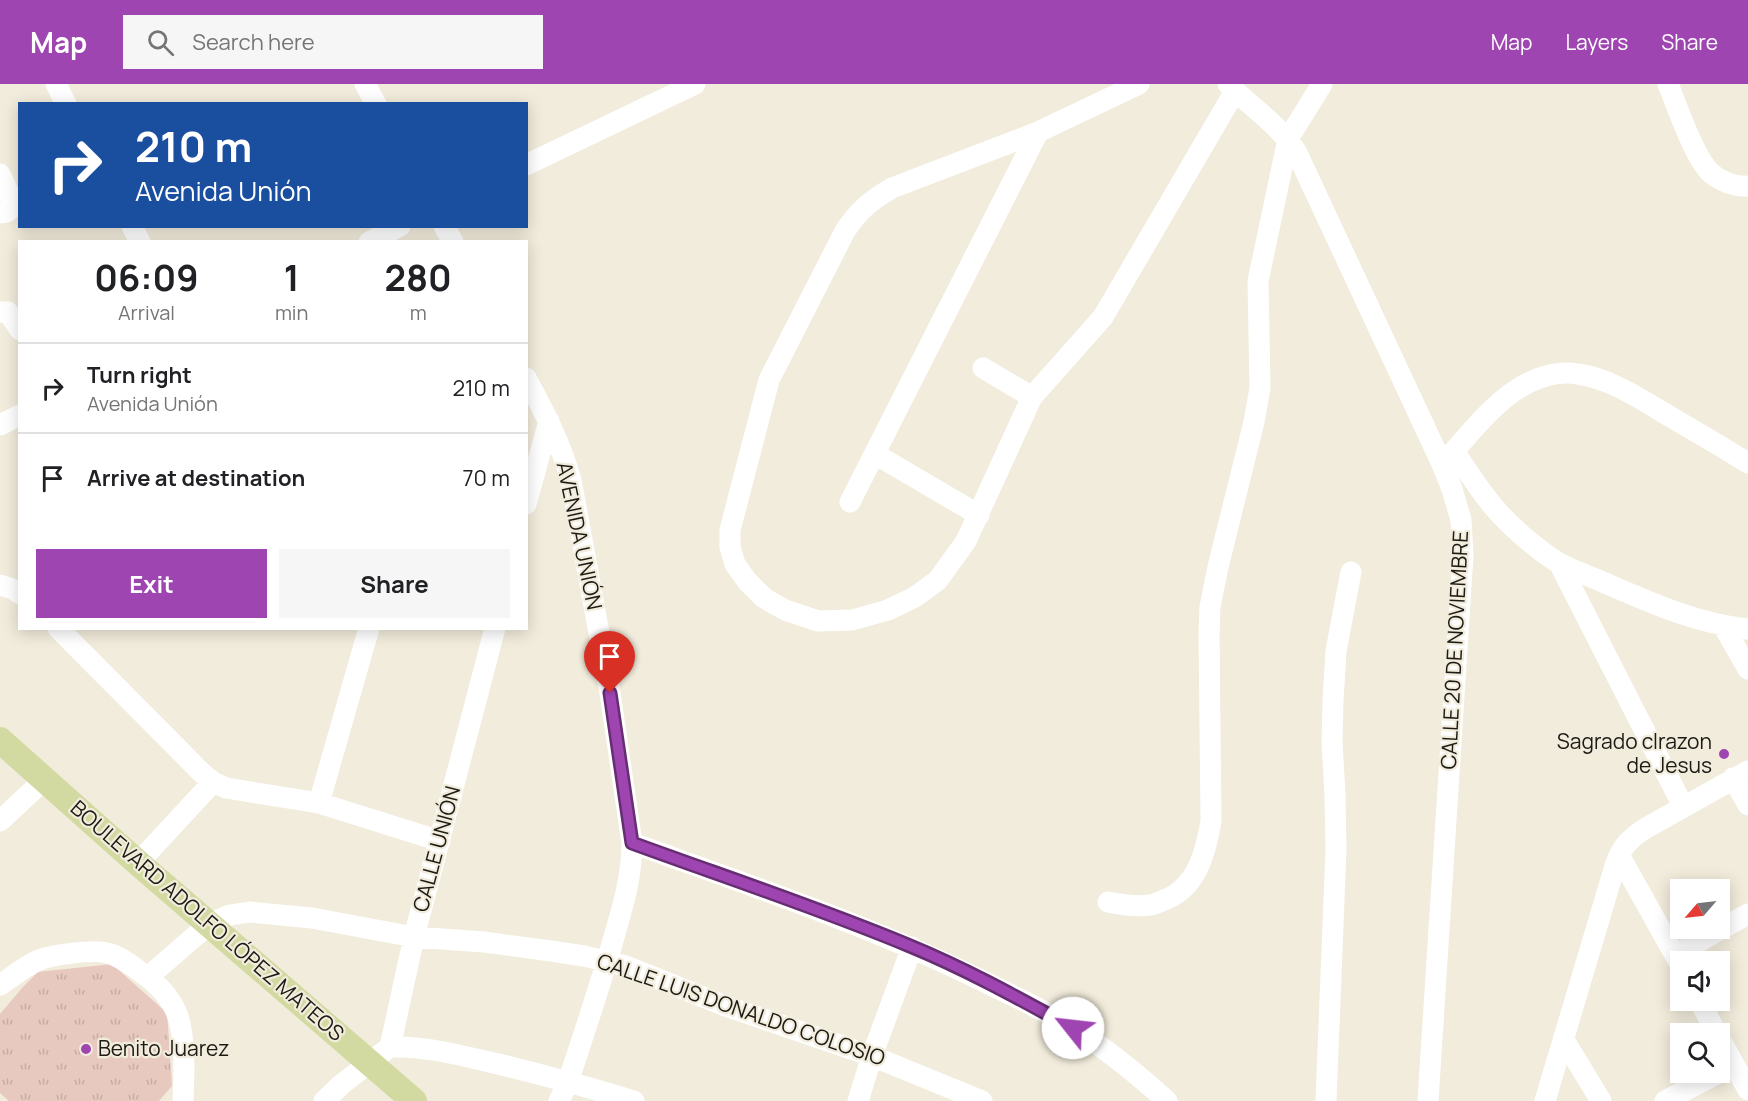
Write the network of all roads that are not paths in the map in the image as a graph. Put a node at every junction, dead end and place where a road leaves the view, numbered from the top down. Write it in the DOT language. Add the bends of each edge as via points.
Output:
graph roads {
  1 [pos="56,84"];
  2 [pos="365,84"];
  3 [pos="695,84"];
  4 [pos="1140,84"];
  5 [pos="1322,84"];
  6 [pos="1668,84"];
  7 [pos="1232,88"];
  8 [pos="65,102"];
  9 [pos="375,102"];
  10 [pos="1038,132"];
  11 [pos="1288,139"];
  12 [pos="528,164"];
  13 [pos="0,174"];
  14 [pos="1748,186"];
  15 [pos="0,213"];
  16 [pos="395,228"];
  17 [pos="373,240"];
  18 [pos="0,312"];
  19 [pos="18,327"];
  20 [pos="983,368"];
  21 [pos="528,382"];
  22 [pos="1032,397"];
  23 [pos="18,416"];
  24 [pos="549,421"];
  25 [pos="0,425"];
  26 [pos="875,453"];
  27 [pos="1448,457"];
  28 [pos="1748,462"];
  29 [pos="528,497"];
  30 [pos="850,502"];
  31 [pos="979,515"];
  32 [pos="1559,563"];
  33 [pos="1351,572"];
  34 [pos="0,585"];
  35 [pos="18,593"];
  36 [pos="1724,627"];
  37 [pos="1748,629"];
  38 [pos="60,630"];
  39 [pos="368,630"];
  40 [pos="494,630"];
  41 [pos="1748,669"];
  42 [pos="0,740"];
  43 [pos="1741,774"];
  44 [pos="45,779"];
  45 [pos="213,782"];
  46 [pos="319,803"];
  47 [pos="1748,805"];
  48 [pos="1683,806"];
  49 [pos="0,821"];
  50 [pos="440,841"];
  51 [pos="632,843"];
  52 [pos="1619,855"];
  53 [pos="138,863"];
  54 [pos="1108,902"];
  55 [pos="1748,914"];
  56 [pos="209,924"];
  57 [pos="414,937"];
  58 [pos="912,947"];
  59 [pos="1672,951"];
  60 [pos="1691,951"];
  61 [pos="607,961"];
  62 [pos="148,977"];
  63 [pos="0,985"];
  64 [pos="1564,1040"];
  65 [pos="380,1054"];
  66 [pos="873,1056"];
  67 [pos="1730,1058"];
  68 [pos="1734,1065"];
  69 [pos="1748,1090"];
  70 [pos="564,1091"];
  71 [pos="183,1101"];
  72 [pos="324,1101"];
  73 [pos="414,1101"];
  74 [pos="634,1101"];
  75 [pos="858,1101"];
  76 [pos="982,1101"];
  77 [pos="1167,1101"];
  78 [pos="1326,1101"];
  79 [pos="1428,1101"];
  80 [pos="1545,1101"];
  81 [pos="1601,1101"];
  82 [pos="1665,1101"];
  1 -- 8 [label="street"];
  2 -- 9 [label="street"];
  3 -- 12 [label="street"];
  4 -- 10 [label="street"];
  5 -- 11 [label="street"];
  6 -- 14 [label="street" via="1700,158 1711,173"];
  7 -- 11 [label="street, CALLE 20 DE NOVIEMBRE"];
  7 -- 22 [label="street" via="1103,317"];
  10 -- 26 [label="street"];
  10 -- 31 [label="street" via="892,188 856,215 769,380 730,530 730,547 735,564 747,581 784,610 818,621 852,620 906,602 938,580"];
  11 -- 27 [label="street, CALLE 20 DE NOVIEMBRE"];
  11 -- 54 [label="street" via="1258,281 1260,387 1210,607 1211,821 1207,846 1188,884 1173,896 1152,905"];
  13 -- 15 [label="street" via="13,203 7,213"];
  16 -- 17 [label="street"];
  18 -- 19 [label="street" via="8,312"];
  20 -- 22 [label="street"];
  21 -- 24 [label="street, AVENIDA UNIÓN"];
  22 -- 31 [label="street"];
  23 -- 25 [label="street"];
  24 -- 29 [label="street"];
  24 -- 51 [label="street, AVENIDA UNIÓN" via="571,480 610,693"];
  26 -- 30 [label="street"];
  26 -- 31 [label="street"];
  27 -- 28 [label="street" via="1492,409 1514,392 1558,373 1577,373 1623,388"];
  27 -- 32 [label="street" via="1500,514"];
  27 -- 79 [label="street, CALLE 20 DE NOVIEMBRE" via="1461,520 1463,555"];
  32 -- 36 [label="street" via="1642,599"];
  32 -- 48 [label="street"];
  33 -- 78 [label="street" via="1336,651 1333,701 1336,850"];
  34 -- 35 [label="street"];
  36 -- 37 [label="street"];
  36 -- 41 [label="street"];
  38 -- 45 [label="street"];
  39 -- 46 [label="street"];
  40 -- 50 [label="street, CALLE UNIÓN"];
  42 -- 44 [label="main road, BOULEVARD ADOLFO LÓPEZ MATEOS"];
  43 -- 47 [label="street"];
  43 -- 48 [label="street"];
  44 -- 49 [label="street"];
  44 -- 53 [label="main road, BOULEVARD ADOLFO LÓPEZ MATEOS"];
  45 -- 46 [label="street" via="239,791"];
  45 -- 53 [label="street"];
  46 -- 50 [label="street"];
  48 -- 52 [label="street" via="1631,838"];
  50 -- 57 [label="street, CALLE UNIÓN"];
  51 -- 58 [label="street"];
  51 -- 61 [label="street, AVENIDA UNIÓN" via="628,888"];
  52 -- 59 [label="street"];
  52 -- 64 [label="street"];
  53 -- 56 [label="main road, BOULEVARD ADOLFO LÓPEZ MATEOS"];
  55 -- 60 [label="street"];
  56 -- 57 [label="street, CALLE LUIS DONALDO COLOSIO" via="230,915 270,912"];
  56 -- 62 [label="street"];
  56 -- 65 [label="main road, BOULEVARD ADOLFO LÓPEZ MATEOS"];
  57 -- 61 [label="street, CALLE LUIS DONALDO COLOSIO" via="484,942"];
  57 -- 65 [label="street, CALLE UNIÓN"];
  58 -- 66 [label="street"];
  58 -- 77 [label="street" via="1073,1028 1132,1070"];
  61 -- 66 [label="street, CALLE LUIS DONALDO COLOSIO"];
  61 -- 70 [label="street, AVENIDA UNIÓN"];
  62 -- 63 [label="street" via="117,957 93,951 37,961"];
  62 -- 71 [label="street" via="167,996 178,1017"];
  64 -- 80 [label="street"];
  64 -- 81 [label="street"];
  65 -- 70 [label="street" via="411,1046 430,1049 513,1067"];
  65 -- 72 [label="street"];
  65 -- 73 [label="main road, BOULEVARD ADOLFO LÓPEZ MATEOS"];
  66 -- 75 [label="street"];
  66 -- 76 [label="street, CALLE LUIS DONALDO COLOSIO"];
  67 -- 68 [label="street"];
  68 -- 69 [label="street"];
  68 -- 82 [label="street"];
  70 -- 74 [label="street"];
}
